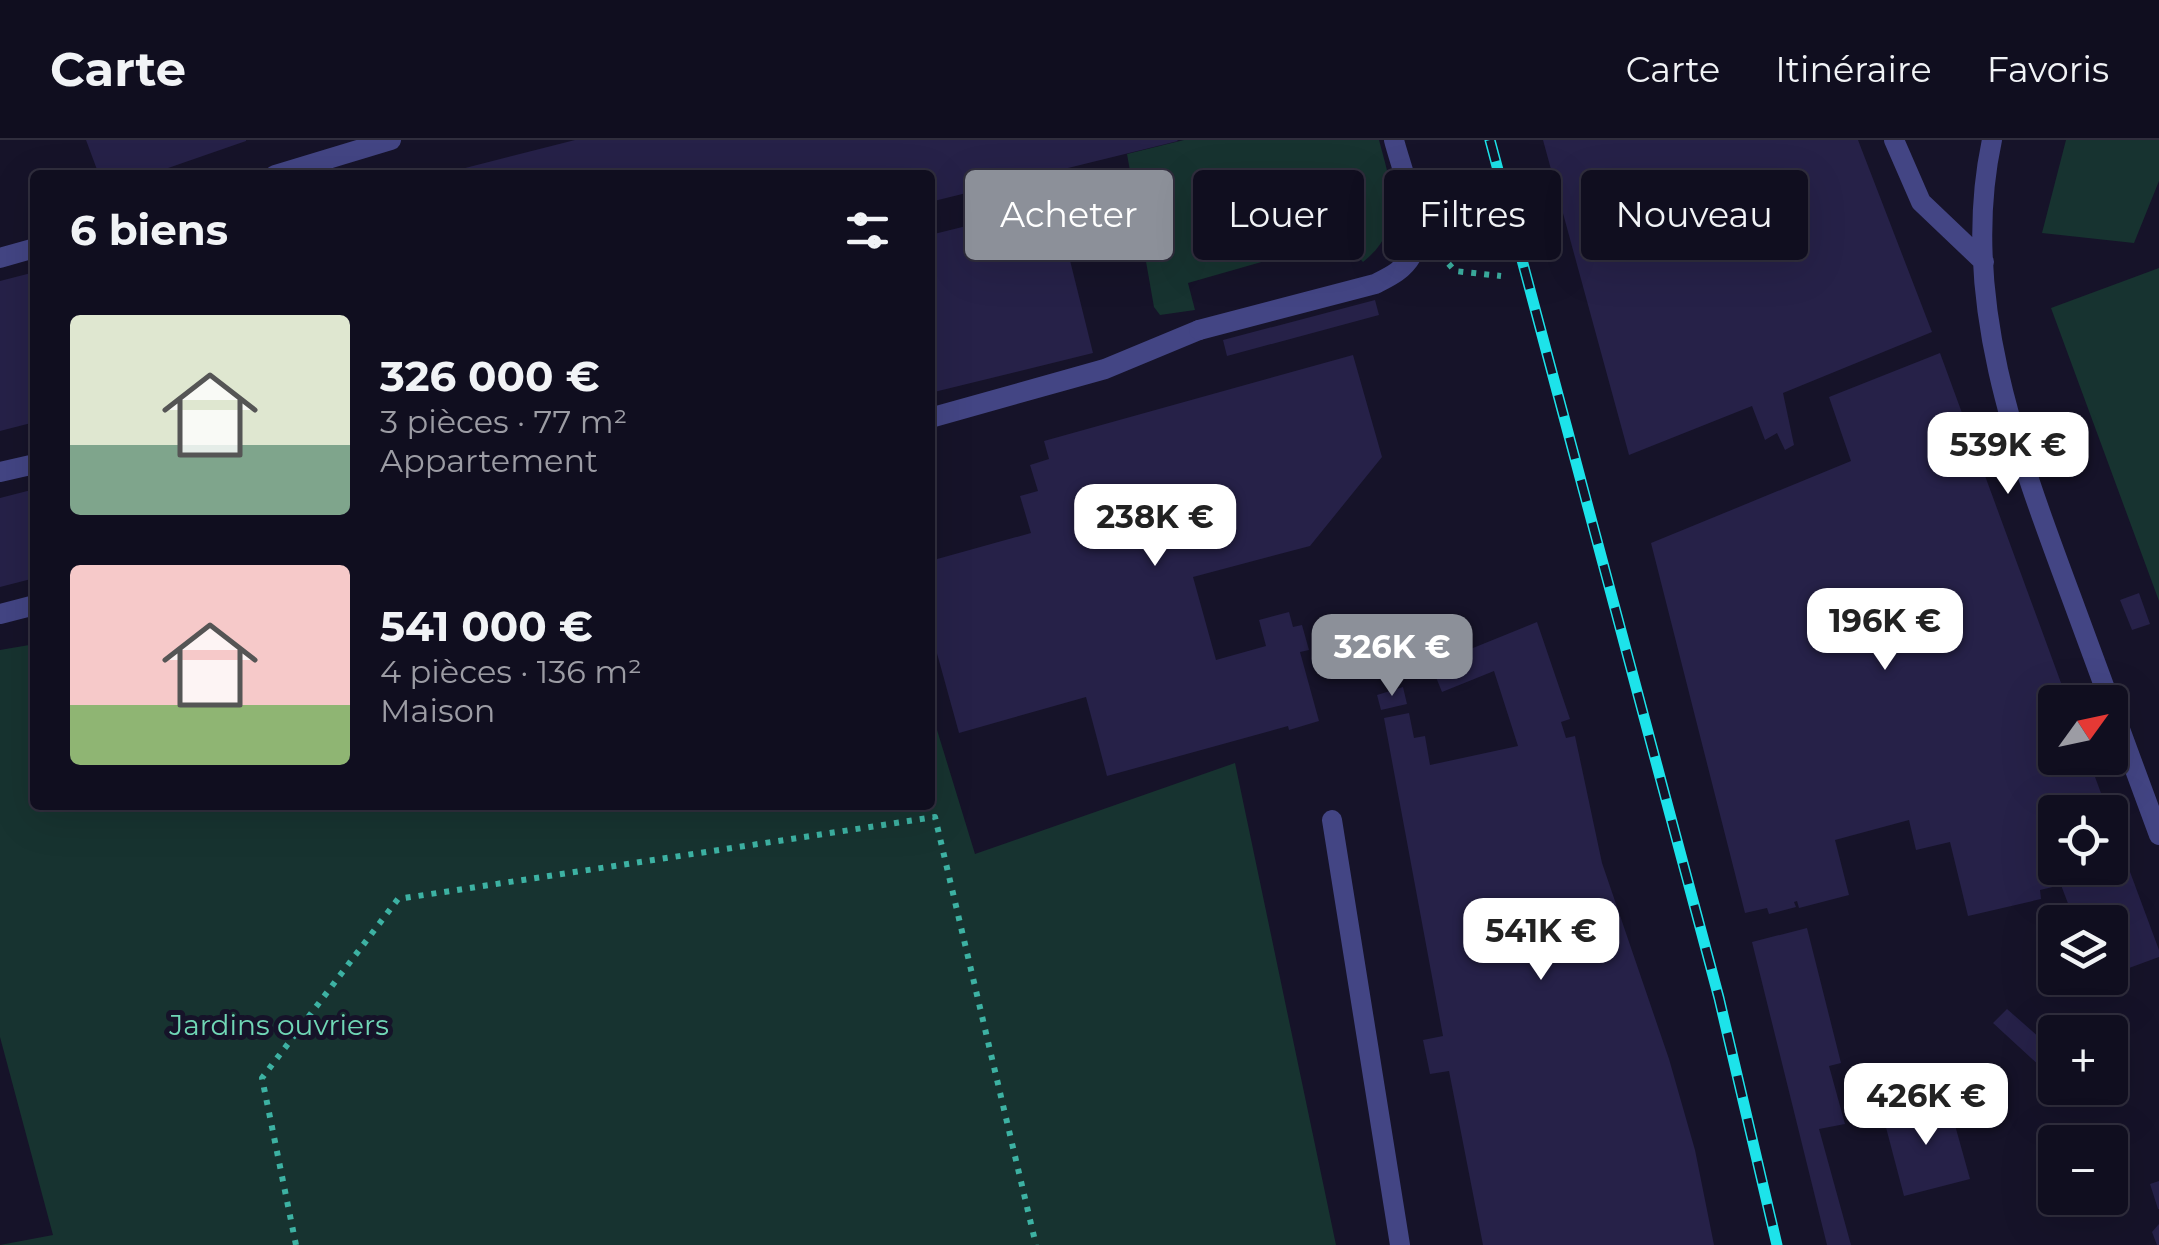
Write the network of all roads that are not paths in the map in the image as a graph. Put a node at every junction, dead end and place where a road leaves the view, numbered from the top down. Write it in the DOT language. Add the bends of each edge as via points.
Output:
graph roads {
  1 [pos="391,140"];
  2 [pos="1394,140"];
  3 [pos="1894,140"];
  4 [pos="1992,140"];
  5 [pos="292,170"];
  6 [pos="30,249"];
  7 [pos="0,258"];
  8 [pos="1984,262"];
  9 [pos="935,417"];
  10 [pos="30,465"];
  11 [pos="0,472"];
  12 [pos="30,606"];
  13 [pos="0,614"];
  14 [pos="1332,820"];
  15 [pos="2159,835"];
  16 [pos="1400,1245"];
  1 -- 5 [label="street"];
  2 -- 9 [label="street" via="1416,227 1413,253 1398,273 1199,330 1105,370"];
  3 -- 8 [label="street" via="1920,202"];
  4 -- 8 [label="street"];
  6 -- 7 [label="street"];
  8 -- 15 [label="street" via="1993,351 2019,455"];
  10 -- 11 [label="street"];
  12 -- 13 [label="street"];
  14 -- 16 [label="street"];
}
